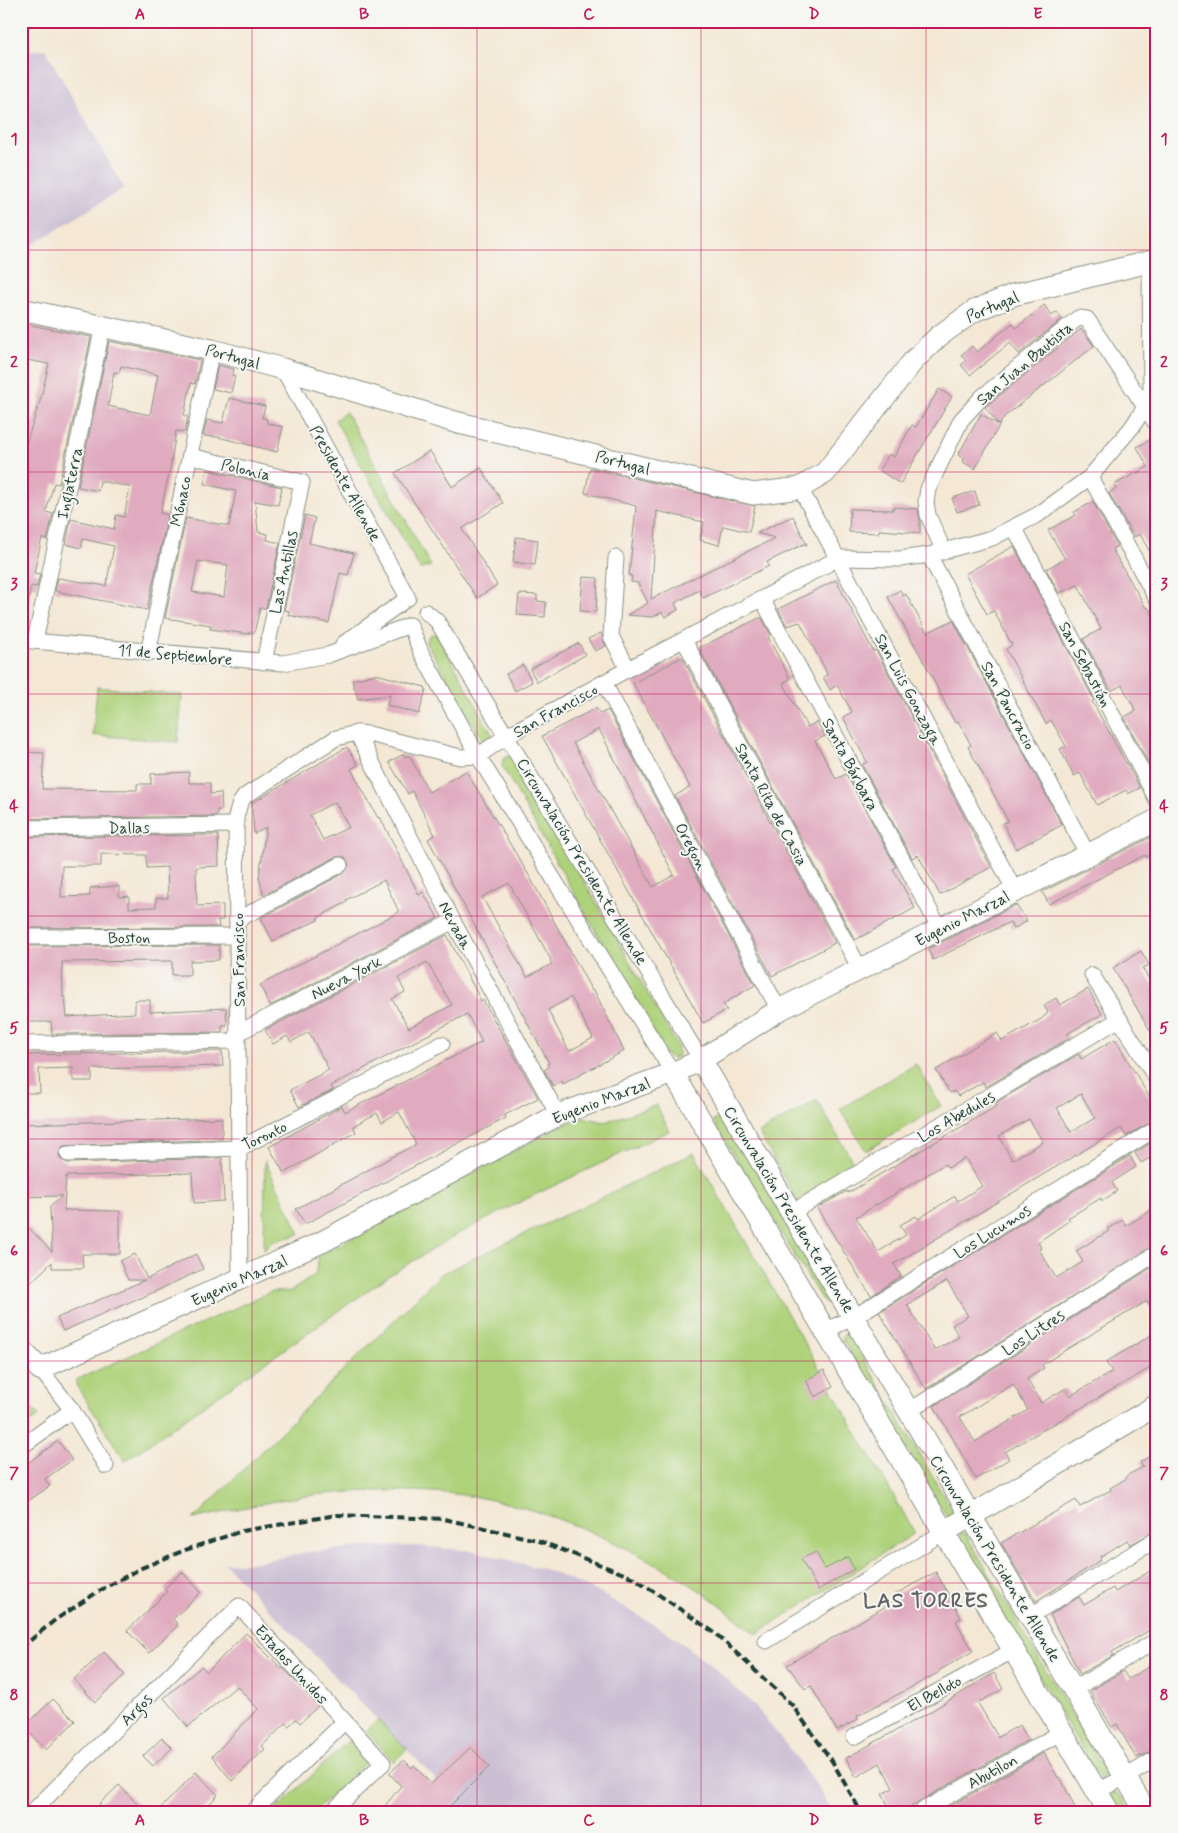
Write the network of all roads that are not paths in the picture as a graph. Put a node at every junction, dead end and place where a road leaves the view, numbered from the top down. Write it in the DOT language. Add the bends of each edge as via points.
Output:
graph roads {
  1 [pos="1153,261"];
  2 [pos="21,309"];
  3 [pos="103,326"];
  4 [pos="212,350"];
  5 [pos="283,369"];
  6 [pos="1154,371"];
  7 [pos="1145,406"];
  8 [pos="1157,426"];
  9 [pos="190,456"];
  10 [pos="1090,477"];
  11 [pos="302,482"];
  12 [pos="800,488"];
  13 [pos="1014,527"];
  14 [pos="944,552"];
  15 [pos="929,555"];
  16 [pos="616,558"];
  17 [pos="839,558"];
  18 [pos="762,599"];
  19 [pos="405,600"];
  20 [pos="1157,600"];
  21 [pos="426,612"];
  22 [pos="410,625"];
  23 [pos="28,640"];
  24 [pos="684,640"];
  25 [pos="148,653"];
  26 [pos="328,655"];
  27 [pos="264,662"];
  28 [pos="628,669"];
  29 [pos="604,683"];
  30 [pos="357,733"];
  31 [pos="508,736"];
  32 [pos="478,756"];
  33 [pos="1157,800"];
  34 [pos="1157,820"];
  35 [pos="236,825"];
  36 [pos="21,828"];
  37 [pos="1088,854"];
  38 [pos="340,865"];
  39 [pos="1015,891"];
  40 [pos="237,920"];
  41 [pos="453,921"];
  42 [pos="940,929"];
  43 [pos="237,936"];
  44 [pos="21,937"];
  45 [pos="860,969"];
  46 [pos="1092,975"];
  47 [pos="779,1010"];
  48 [pos="1120,1019"];
  49 [pos="238,1037"];
  50 [pos="21,1044"];
  51 [pos="442,1044"];
  52 [pos="702,1060"];
  53 [pos="673,1073"];
  54 [pos="1157,1080"];
  55 [pos="558,1115"];
  56 [pos="1157,1128"];
  57 [pos="240,1148"];
  58 [pos="68,1154"];
  59 [pos="792,1212"];
  60 [pos="1157,1253"];
  61 [pos="240,1279"];
  62 [pos="854,1317"];
  63 [pos="825,1331"];
  64 [pos="21,1350"];
  65 [pos="40,1370"];
  66 [pos="1157,1405"];
  67 [pos="72,1410"];
  68 [pos="909,1411"];
  69 [pos="21,1448"];
  70 [pos="106,1466"];
  71 [pos="971,1516"];
  72 [pos="944,1532"];
  73 [pos="1157,1539"];
  74 [pos="239,1606"];
  75 [pos="1030,1616"];
  76 [pos="1157,1640"];
  77 [pos="766,1641"];
  78 [pos="1014,1650"];
  79 [pos="1074,1689"];
  80 [pos="344,1722"];
  81 [pos="1062,1732"];
  82 [pos="854,1737"];
  83 [pos="1157,1758"];
  84 [pos="1126,1778"];
  85 [pos="1103,1805"];
  86 [pos="923,1810"];
  87 [pos="32,1812"];
  88 [pos="252,1812"];
  89 [pos="332,1812"];
  90 [pos="1146,1812"];
  1 -- 6 [label="street, San Francisco"];
  1 -- 12 [label="main road, Portugal" via="1014,295 987,305 956,323 914,360 825,473"];
  2 -- 3 [label="main road, Portugal"];
  3 -- 4 [label="main road, Portugal"];
  3 -- 23 [label="street, Inglaterra"];
  4 -- 5 [label="main road, Portugal"];
  4 -- 9 [label="street, Mónaco"];
  5 -- 12 [label="main road, Portugal" via="455,422 753,494"];
  5 -- 19 [label="street, Presidente Allende"];
  6 -- 7 [label="street, San Francisco"];
  7 -- 8 [label="street"];
  7 -- 10 [label="street, San Francisco"];
  7 -- 14 [label="street, San Juan Bautista" via="1086,319 1082,317 1070,324 982,397 961,420 928,489 926,502 928,515"];
  9 -- 11 [label="street, Polonia"];
  9 -- 25 [label="street, Mónaco"];
  10 -- 13 [label="street, San Francisco" via="1039,514"];
  10 -- 20 [label="street"];
  11 -- 27 [label="street, Las Antillas"];
  12 -- 17 [label="street, San Luis Gonzaga"];
  13 -- 14 [label="street, San Francisco" via="992,538"];
  13 -- 33 [label="street, San Sebastián"];
  14 -- 15 [label="street, San Francisco"];
  15 -- 17 [label="street, San Francisco" via="899,559"];
  15 -- 37 [label="street, San Pancracio"];
  16 -- 28 [label="street" via="611,636"];
  17 -- 18 [label="street, San Francisco"];
  17 -- 39 [label="street, San Luis Gonzaga"];
  18 -- 24 [label="street, San Francisco"];
  18 -- 42 [label="street, Santa Bárbara"];
  19 -- 21 [label="street, Circunvalación Presidente Allende" via="421,600"];
  19 -- 22 [label="street, Circunvalación Presidente Allende" via="400,616"];
  19 -- 26 [label="street, 11 de Septiembre"];
  21 -- 22 [label="street" via="423,620"];
  21 -- 31 [label="street, Circunvalación Presidente Allende" via="438,621"];
  22 -- 26 [label="street, 11 de Septiembre"];
  22 -- 32 [label="street, Circunvalación Presidente Allende" via="421,652"];
  23 -- 25 [label="street, 11 de Septiembre"];
  24 -- 28 [label="street, San Francisco"];
  24 -- 45 [label="street, Santa Rita de Casia"];
  25 -- 27 [label="street, 11 de Septiembre"];
  26 -- 27 [label="street, 11 de Septiembre" via="302,661"];
  28 -- 29 [label="street, San Francisco"];
  29 -- 31 [label="street, San Francisco"];
  29 -- 47 [label="street, Oregon"];
  30 -- 32 [label="street, San Francisco" via="381,736 460,757"];
  30 -- 35 [label="street, San Francisco" via="336,738 245,796 237,810"];
  30 -- 41 [label="street, Nevada"];
  31 -- 32 [label="street, San Francisco"];
  31 -- 52 [label="street, Circunvalación Presidente Allende"];
  32 -- 53 [label="street, Circunvalación Presidente Allende"];
  34 -- 37 [label="main road, Eugenio Marzal"];
  35 -- 36 [label="street, Dallas"];
  35 -- 40 [label="street, San Francisco"];
  37 -- 39 [label="main road, Eugenio Marzal"];
  38 -- 40 [label="street"];
  39 -- 42 [label="main road, Eugenio Marzal"];
  40 -- 43 [label="street, San Francisco"];
  41 -- 49 [label="street, Nueva York"];
  41 -- 55 [label="street, Nevada"];
  42 -- 45 [label="main road, Eugenio Marzal"];
  43 -- 44 [label="street, Boston"];
  43 -- 49 [label="street, San Francisco"];
  45 -- 47 [label="main road, Eugenio Marzal"];
  46 -- 48 [label="street"];
  47 -- 52 [label="main road, Eugenio Marzal"];
  48 -- 54 [label="street"];
  48 -- 59 [label="street, Los Abedules"];
  49 -- 50 [label="street, Nueva York"];
  49 -- 57 [label="street, San Francisco"];
  51 -- 57 [label="street, Toronto"];
  52 -- 53 [label="main road, Eugenio Marzal"];
  52 -- 59 [label="main road, Circunvalación Presidente Allende"];
  53 -- 55 [label="main road, Eugenio Marzal"];
  53 -- 63 [label="main road, Circunvalación Presidente Allende"];
  55 -- 61 [label="main road, Eugenio Marzal" via="322,1242"];
  56 -- 62 [label="street, Los Lucumos"];
  57 -- 58 [label="street, Toronto"];
  57 -- 61 [label="street, San Francisco"];
  59 -- 62 [label="main road, Circunvalación Presidente Allende"];
  60 -- 68 [label="street, Los Litres"];
  61 -- 65 [label="main road, Eugenio Marzal"];
  62 -- 63 [label="street, Los Lucumos"];
  62 -- 68 [label="main road, Circunvalación Presidente Allende"];
  63 -- 72 [label="main road, Circunvalación Presidente Allende"];
  64 -- 65 [label="main road"];
  65 -- 67 [label="street"];
  66 -- 71 [label="main road"];
  67 -- 69 [label="street"];
  67 -- 70 [label="street"];
  68 -- 71 [label="main road, Circunvalación Presidente Allende"];
  71 -- 72 [label="main road"];
  71 -- 75 [label="main road, Circunvalación Presidente Allende"];
  72 -- 77 [label="street"];
  72 -- 78 [label="main road, Circunvalación Presidente Allende"];
  73 -- 75 [label="street"];
  74 -- 80 [label="street, Estados Unidos"];
  74 -- 87 [label="street, Argos"];
  75 -- 79 [label="main road, Circunvalación Presidente Allende"];
  76 -- 79 [label="street"];
  78 -- 81 [label="main road, Circunvalación Presidente Allende"];
  78 -- 82 [label="street, El Belloto"];
  79 -- 84 [label="main road, Circunvalación Presidente Allende"];
  80 -- 88 [label="street"];
  80 -- 89 [label="street, Estados Unidos" via="384,1763"];
  81 -- 85 [label="main road, Circunvalación Presidente Allende"];
  81 -- 86 [label="street, Abutilon"];
  83 -- 84 [label="street"];
  84 -- 85 [label="street"];
  84 -- 90 [label="main road, Circunvalación Presidente Allende"];
}
